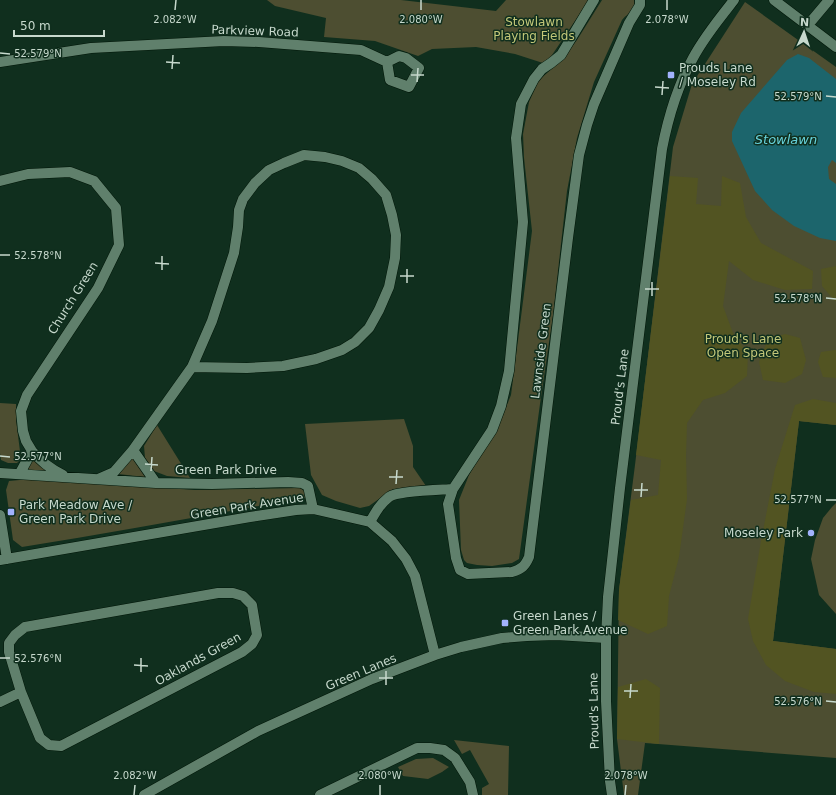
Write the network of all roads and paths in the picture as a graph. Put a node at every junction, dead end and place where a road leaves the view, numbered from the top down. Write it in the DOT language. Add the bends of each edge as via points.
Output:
graph roads {
  1 [pos="594,0"];
  2 [pos="640,0"];
  3 [pos="734,0"];
  4 [pos="774,0"];
  5 [pos="829,0"];
  6 [pos="808,26"];
  7 [pos="836,47"];
  8 [pos="0,62"];
  9 [pos="387,62"];
  10 [pos="0,181"];
  11 [pos="192,367"];
  12 [pos="133,450"];
  13 [pos="32,451"];
  14 [pos="0,473"];
  15 [pos="20,474"];
  16 [pos="66,477"];
  17 [pos="97,480"];
  18 [pos="156,483"];
  19 [pos="453,489"];
  20 [pos="313,509"];
  21 [pos="0,515"];
  22 [pos="370,522"];
  23 [pos="3,560"];
  24 [pos="606,638"];
  25 [pos="435,655"];
  26 [pos="21,692"];
  27 [pos="0,702"];
  28 [pos="144,795"];
  29 [pos="320,795"];
  30 [pos="473,795"];
  31 [pos="612,795"];
  1 -- 19 [label="street, Lawnside Green" via="561,55 542,69 534,79 522,104 516,138 523,222 509,371 501,406 492,430"];
  2 -- 19 [label="street, Lawnside Green" via="640,5 629,23 594,104 579,155 529,557 525,565 512,572 468,574 460,570 448,504"];
  3 -- 24 [label="street, Proud's Lane" via="692,59 667,124 620,488"];
  4 -- 6 [label="street"];
  5 -- 6 [label="street"];
  6 -- 7 [label="street"];
  8 -- 9 [label="street, Parkview Road" via="92,48 224,41 361,50"];
  10 -- 13 [label="street, Church Green" via="28,174 70,172 94,181 116,208 119,245 98,288 27,395 21,411 23,431"];
  11 -- 11 [label="street" via="212,321 234,253 239,210 255,183 269,170 304,155 342,161 359,168 372,179 386,195 396,235 395,258 389,287 369,328 355,342 342,350 316,359 283,366"];
  11 -- 12 [label="street"];
  12 -- 17 [label="street" via="114,472"];
  12 -- 18 [label="street"];
  13 -- 15 [label="street"];
  13 -- 16 [label="street, Church Green" via="43,463"];
  14 -- 15 [label="street, Green Park Drive"];
  15 -- 16 [label="street, Green Park Drive"];
  16 -- 17 [label="street, Green Park Drive"];
  17 -- 18 [label="street, Green Park Drive"];
  18 -- 20 [label="street, Green Park Drive" via="302,483 308,486"];
  19 -- 22 [label="street" via="390,496 379,507"];
  20 -- 22 [label="street, Green Park Avenue"];
  20 -- 23 [label="street, Green Park Avenue" via="250,517"];
  21 -- 23 [label="street"];
  22 -- 25 [label="street, Green Park Avenue" via="392,541 415,576"];
  24 -- 25 [label="street, Green Lanes" via="556,635 502,638"];
  24 -- 31 [label="street, Proud's Lane" via="606,700"];
  25 -- 28 [label="street, Green Lanes" via="372,679 258,731"];
  26 -- 26 [label="street, Oaklands Green" via="9,652 9,643 25,627 218,593 243,596 252,605 256,635 252,644 242,652 61,746 50,745 40,738"];
  26 -- 27 [label="street"];
  29 -- 30 [label="street" via="417,748 444,750 455,758 470,782"];
}
